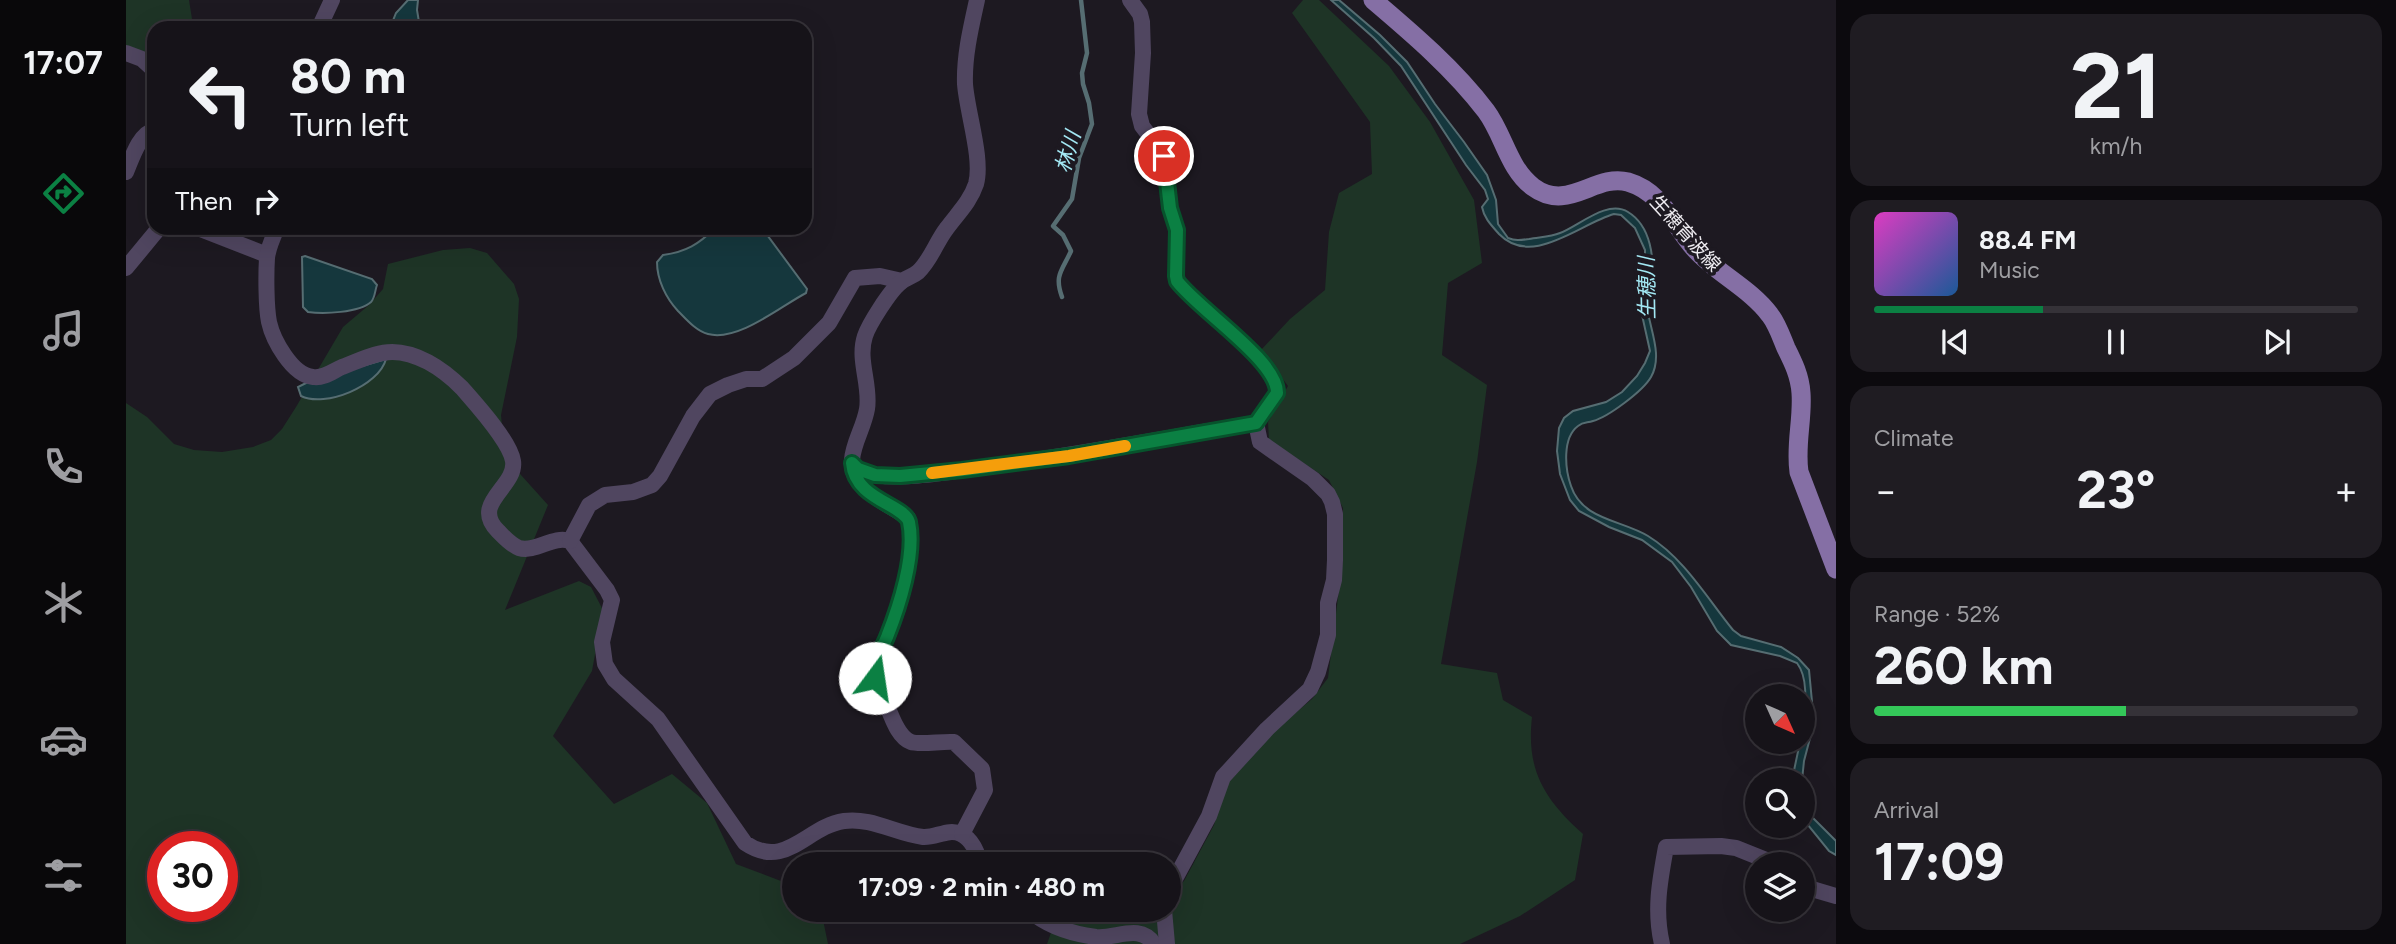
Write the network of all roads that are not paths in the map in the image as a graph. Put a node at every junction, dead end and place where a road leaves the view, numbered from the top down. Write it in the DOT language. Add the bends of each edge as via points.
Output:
graph roads {
  1 [pos="977,0"];
  2 [pos="1130,0"];
  3 [pos="1373,0"];
  4 [pos="330,2"];
  5 [pos="322,21"];
  6 [pos="126,53"];
  7 [pos="147,64"];
  8 [pos="147,133"];
  9 [pos="126,172"];
  10 [pos="153,235"];
  11 [pos="216,235"];
  12 [pos="274,235"];
  13 [pos="267,255"];
  14 [pos="126,268"];
  15 [pos="902,281"];
  16 [pos="1256,423"];
  17 [pos="852,463"];
  18 [pos="570,541"];
  19 [pos="1836,569"];
  20 [pos="962,834"];
  21 [pos="976,852"];
  22 [pos="1745,853"];
  23 [pos="1181,868"];
  24 [pos="1815,890"];
  25 [pos="1836,896"];
  26 [pos="1047,922"];
  27 [pos="1165,922"];
  28 [pos="1154,944"];
  29 [pos="1167,944"];
  30 [pos="1662,944"];
  1 -- 15 [label="street" via="965,81 977,179 970,199 925,264"];
  2 -- 16 [label="street" via="1142,22 1139,114 1166,163 1177,230 1176,276 1276,380 1277,393"];
  3 -- 19 [label="main road, 生穂育波線" via="1438,58 1480,104 1516,169 1532,187 1551,197 1609,181 1640,187 1661,202 1695,248 1770,315 1797,372 1802,411 1799,472"];
  4 -- 5 [label="street"];
  6 -- 7 [label="street"];
  8 -- 9 [label="street"];
  10 -- 14 [label="street"];
  11 -- 13 [label="street"];
  12 -- 13 [label="street"];
  13 -- 18 [label="street" via="269,323 292,366 303,375 319,378 370,357 400,351 444,371 486,415 513,458 511,475 492,501 494,527 524,549"];
  15 -- 17 [label="street" via="865,334 862,360 867,410"];
  15 -- 18 [label="street" via="880,276 855,278 829,323 794,358 762,379 737,382 710,394 693,415 660,477 632,492 594,500"];
  16 -- 17 [label="street" via="962,470 875,475"];
  16 -- 23 [label="street" via="1260,442 1313,479 1332,502 1335,560 1328,635 1310,689 1223,777 1209,816"];
  17 -- 20 [label="street" via="860,485 908,519 911,541 907,571 877,658 875,678 905,738 954,742 982,769 985,790"];
  18 -- 20 [label="street" via="612,600 602,642 605,664 614,679 658,719 745,843 758,850 781,852 834,824 853,820 923,837"];
  20 -- 21 [label="street"];
  22 -- 30 [label="street" via="1729,847 1666,847 1657,893"];
  24 -- 25 [label="street"];
  26 -- 28 [label="street" via="1103,937 1131,932"];
  27 -- 29 [label="street"];
}
